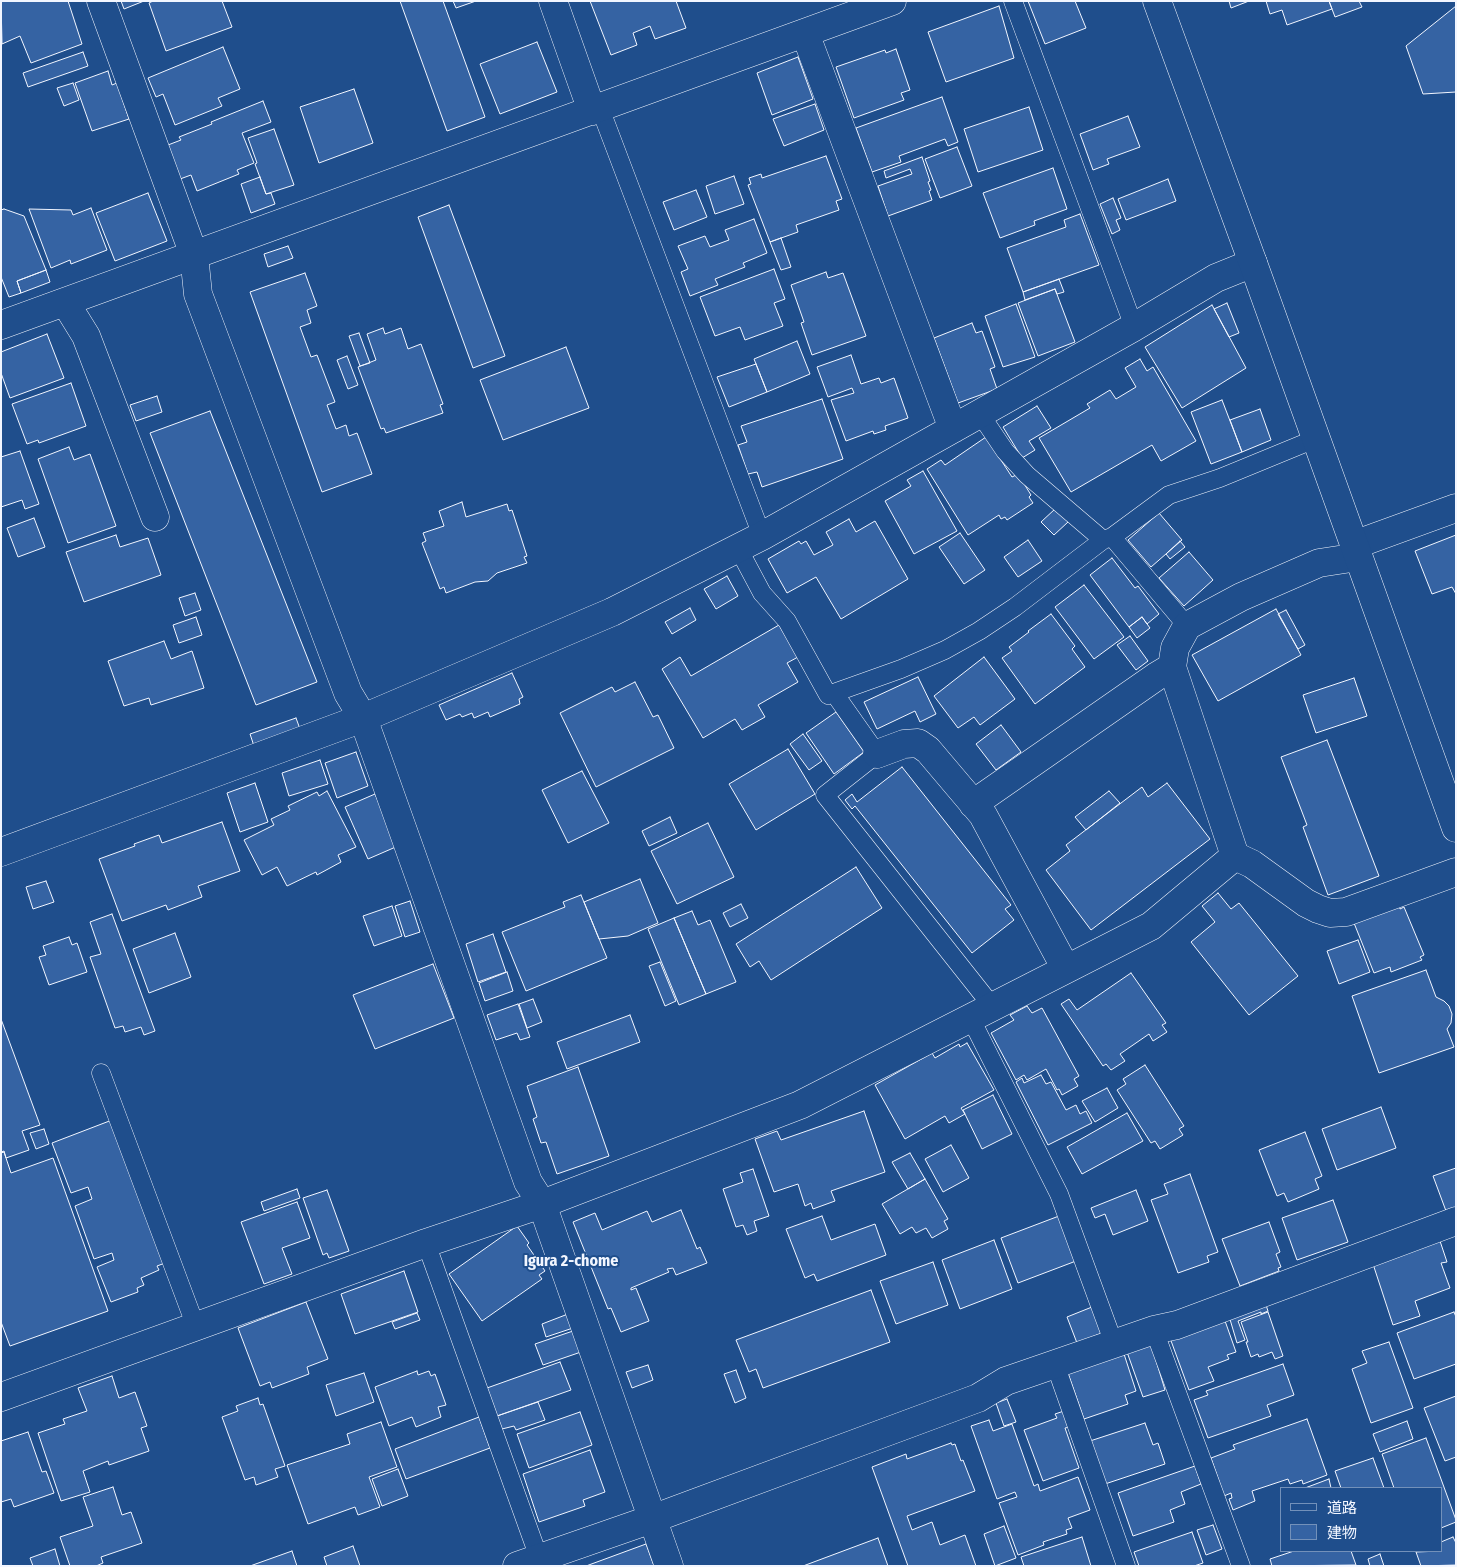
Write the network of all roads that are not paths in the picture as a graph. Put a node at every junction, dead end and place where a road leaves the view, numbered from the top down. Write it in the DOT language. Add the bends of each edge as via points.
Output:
graph roads {
  1 [pos="101,1"];
  2 [pos="553,1"];
  3 [pos="892,1"];
  4 [pos="1013,1"];
  5 [pos="1156,1"];
  6 [pos="805,33"];
  7 [pos="596,109"];
  8 [pos="194,255"];
  9 [pos="1252,263"];
  10 [pos="65,302"];
  11 [pos="1,325"];
  12 [pos="1134,327"];
  13 [pos="980,414"];
  14 [pos="953,429"];
  15 [pos="1316,439"];
  16 [pos="1456,508"];
  17 [pos="155,518"];
  18 [pos="762,536"];
  19 [pos="1107,538"];
  20 [pos="738,548"];
  21 [pos="1356,551"];
  22 [pos="1187,626"];
  23 [pos="1172,667"];
  24 [pos="834,693"];
  25 [pos="363,718"];
  26 [pos="877,754"];
  27 [pos="973,804"];
  28 [pos="1456,828"];
  29 [pos="1,852"];
  30 [pos="1235,856"];
  31 [pos="1456,872"];
  32 [pos="1066,969"];
  33 [pos="981,1012"];
  34 [pos="101,1073"];
  35 [pos="542,1204"];
  36 [pos="1456,1221"];
  37 [pos="426,1243"];
  38 [pos="196,1327"];
  39 [pos="1154,1330"];
  40 [pos="1114,1344"];
  41 [pos="1055,1364"];
  42 [pos="1,1397"];
  43 [pos="652,1519"];
  44 [pos="528,1562"];
  45 [pos="669,1566"];
  46 [pos="1126,1566"];
  47 [pos="1241,1566"];
  1 -- 8 [label="street"];
  2 -- 7 [label="street"];
  3 -- 6 [label="street"];
  4 -- 12 [label="lane"];
  5 -- 9 [label="street"];
  6 -- 7 [label="street"];
  6 -- 14 [label="street"];
  7 -- 8 [label="street"];
  7 -- 18 [label="lane"];
  8 -- 10 [label="street"];
  8 -- 25 [label="street" via="198,294 348,693"];
  9 -- 12 [label="street" via="1216,278"];
  9 -- 15 [label="street"];
  10 -- 11 [label="street"];
  10 -- 17 [label="street" via="86,336"];
  12 -- 13 [label="street"];
  13 -- 14 [label="street"];
  13 -- 19 [label="lane" via="1005,451 1027,475"];
  14 -- 18 [label="street"];
  15 -- 19 [label="lane" via="1169,495"];
  15 -- 21 [label="street"];
  16 -- 21 [label="street"];
  18 -- 20 [label="street"];
  19 -- 22 [label="lane"];
  19 -- 24 [label="lane" via="979,632 901,669"];
  20 -- 24 [label="lane" via="762,593 787,621 828,695"];
  20 -- 25 [label="street" via="612,612"];
  21 -- 22 [label="street" via="1319,563 1241,597"];
  21 -- 28 [label="street"];
  22 -- 23 [label="street" via="1175,648"];
  23 -- 27 [label="street"];
  23 -- 30 [label="street"];
  24 -- 26 [label="lane"];
  25 -- 29 [label="street"];
  25 -- 35 [label="street" via="528,1182"];
  26 -- 27 [label="street" via="904,744 918,743 928,750"];
  26 -- 33 [label="lane" via="825,794"];
  27 -- 32 [label="street" via="983,815"];
  30 -- 31 [label="street" via="1252,864 1306,903 1330,913 1346,912"];
  30 -- 32 [label="street" via="1152,926"];
  32 -- 33 [label="street"];
  33 -- 35 [label="street" via="800,1105"];
  33 -- 40 [label="lane" via="1059,1194"];
  34 -- 38 [label="lane"];
  35 -- 37 [label="street"];
  35 -- 43 [label="street"];
  36 -- 39 [label="street" via="1176,1325"];
  37 -- 38 [label="street"];
  37 -- 44 [label="lane"];
  38 -- 42 [label="street"];
  39 -- 40 [label="street"];
  39 -- 47 [label="lane"];
  40 -- 41 [label="street"];
  41 -- 43 [label="street" via="1006,1381 978,1398"];
  41 -- 46 [label="lane"];
  43 -- 44 [label="street"];
  43 -- 45 [label="street"];
}
